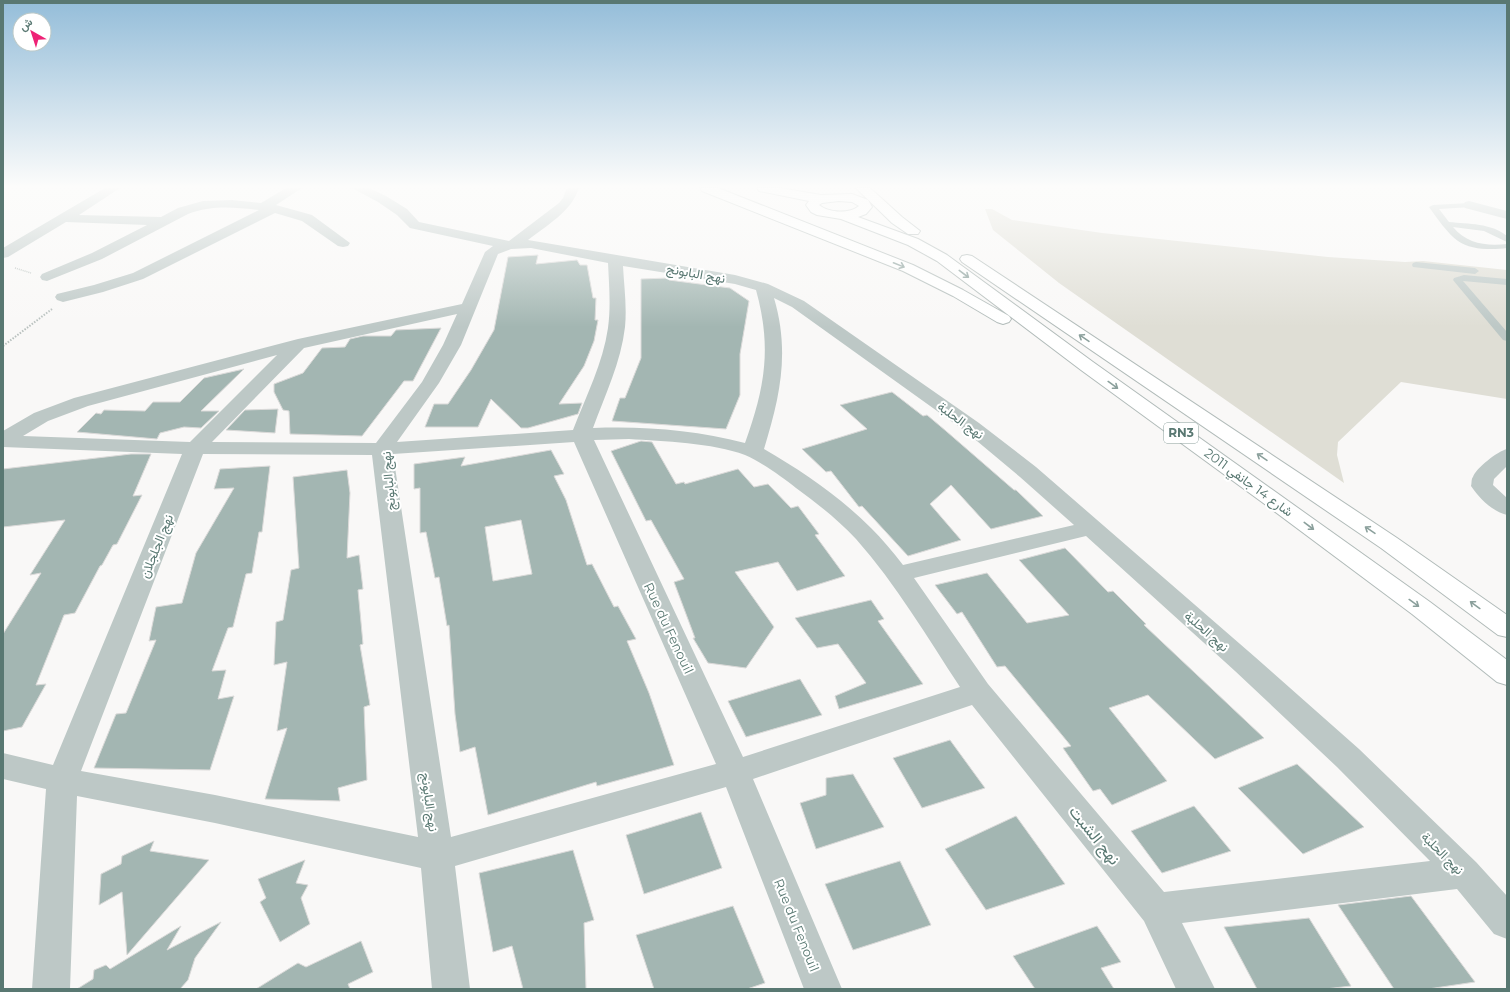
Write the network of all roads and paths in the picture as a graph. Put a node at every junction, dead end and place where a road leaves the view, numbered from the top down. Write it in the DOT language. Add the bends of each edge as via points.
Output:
graph roads {
  1 [pos="36,234"];
  2 [pos="139,234"];
  3 [pos="217,234"];
  4 [pos="330,234"];
  5 [pos="460,234"];
  6 [pos="525,234"];
  7 [pos="821,234"];
  8 [pos="894,234"];
  9 [pos="920,234"];
  10 [pos="1456,234"];
  11 [pos="342,243"];
  12 [pos="511,245"];
  13 [pos="1507,246"];
  14 [pos="3,254"];
  15 [pos="615,260"];
  16 [pos="1416,265"];
  17 [pos="11,267"];
  18 [pos="1507,274"];
  19 [pos="47,277"];
  20 [pos="1505,286"];
  21 [pos="63,297"];
  22 [pos="767,298"];
  23 [pos="468,307"];
  24 [pos="1493,322"];
  25 [pos="1507,323"];
  26 [pos="1507,338"];
  27 [pos="298,344"];
  28 [pos="3,346"];
  29 [pos="1087,366"];
  30 [pos="581,435"];
  31 [pos="3,440"];
  32 [pos="195,448"];
  33 [pos="382,449"];
  34 [pos="753,452"];
  35 [pos="1507,455"];
  36 [pos="1507,508"];
  37 [pos="1090,528"];
  38 [pos="898,574"];
  39 [pos="1507,628"];
  40 [pos="1507,674"];
  41 [pos="978,692"];
  42 [pos="3,766"];
  43 [pos="735,772"];
  44 [pos="62,780"];
  45 [pos="437,856"];
  46 [pos="1464,873"];
  47 [pos="1156,910"];
  48 [pos="1507,922"];
  49 [pos="51,989"];
  50 [pos="451,989"];
  51 [pos="823,989"];
  52 [pos="1196,989"];
  1 -- 14 [label="street"];
  2 -- 19 [label="street" via="98,256"];
  3 -- 21 [label="street" via="138,276"];
  4 -- 11 [label="street"];
  5 -- 12 [label="street"];
  6 -- 12 [label="street"];
  7 -- 29 [label="highway, one-way" via="930,278"];
  8 -- 29 [label="highway, شارع 14 جانفي 2011 / RN3, one-way" via="936,254"];
  39 -- 9 [label="highway, شارع 14 جانفي 2011 / RN3, one-way" via="1390,543 972,262"];
  10 -- 13 [label="lane" via="1460,239 1485,246"];
  12 -- 15 [label="street, نهج البابونج" via="531,244"];
  12 -- 23 [label="street, نهج البابونج" via="497,248 492,252"];
  15 -- 22 [label="street, نهج البابونج" via="719,276"];
  15 -- 30 [label="street" via="617,316 612,351"];
  16 -- 18 [label="lane"];
  17 -- 19 [label="path"];
  20 -- 24 [label="lane" via="1494,281 1464,278 1457,280"];
  21 -- 28 [label="path" via="52,309"];
  22 -- 34 [label="street" via="775,338 774,372 767,409"];
  22 -- 37 [label="street, نهج الحلبة" via="798,304 972,427 1028,472"];
  23 -- 27 [label="street"];
  23 -- 33 [label="street, نهج البابونج" via="452,345 430,382"];
  24 -- 25 [label="lane"];
  24 -- 26 [label="lane"];
  27 -- 31 [label="street" via="81,402 41,417"];
  27 -- 32 [label="street, نهج الجلجلان"];
  29 -- 40 [label="highway, شارع 14 جانفي 2011 / RN3, one-way" via="1274,500"];
  30 -- 33 [label="street"];
  30 -- 34 [label="street" via="669,435 717,442"];
  30 -- 43 [label="street, Rue du Fenouil"];
  31 -- 32 [label="street"];
  32 -- 33 [label="street"];
  32 -- 44 [label="street, نهج الجلجلان"];
  33 -- 45 [label="street, نهج البابونج"];
  34 -- 38 [label="street" via="790,473 828,501 863,533"];
  35 -- 36 [label="street" via="1483,477 1482,486"];
  37 -- 38 [label="street"];
  37 -- 46 [label="street, نهج الحلبة" via="1239,658 1342,753"];
  38 -- 41 [label="street"];
  41 -- 43 [label="street"];
  41 -- 47 [label="street, نهج الشبت"];
  42 -- 44 [label="street"];
  43 -- 45 [label="street"];
  43 -- 51 [label="street, Rue du Fenouil"];
  44 -- 45 [label="street"];
  44 -- 49 [label="street, نهج الجلجلان"];
  45 -- 50 [label="street, نهج البابونج"];
  46 -- 47 [label="street"];
  46 -- 48 [label="street, نهج الحلبة"];
  47 -- 52 [label="street, نهج الشبت"];
}
